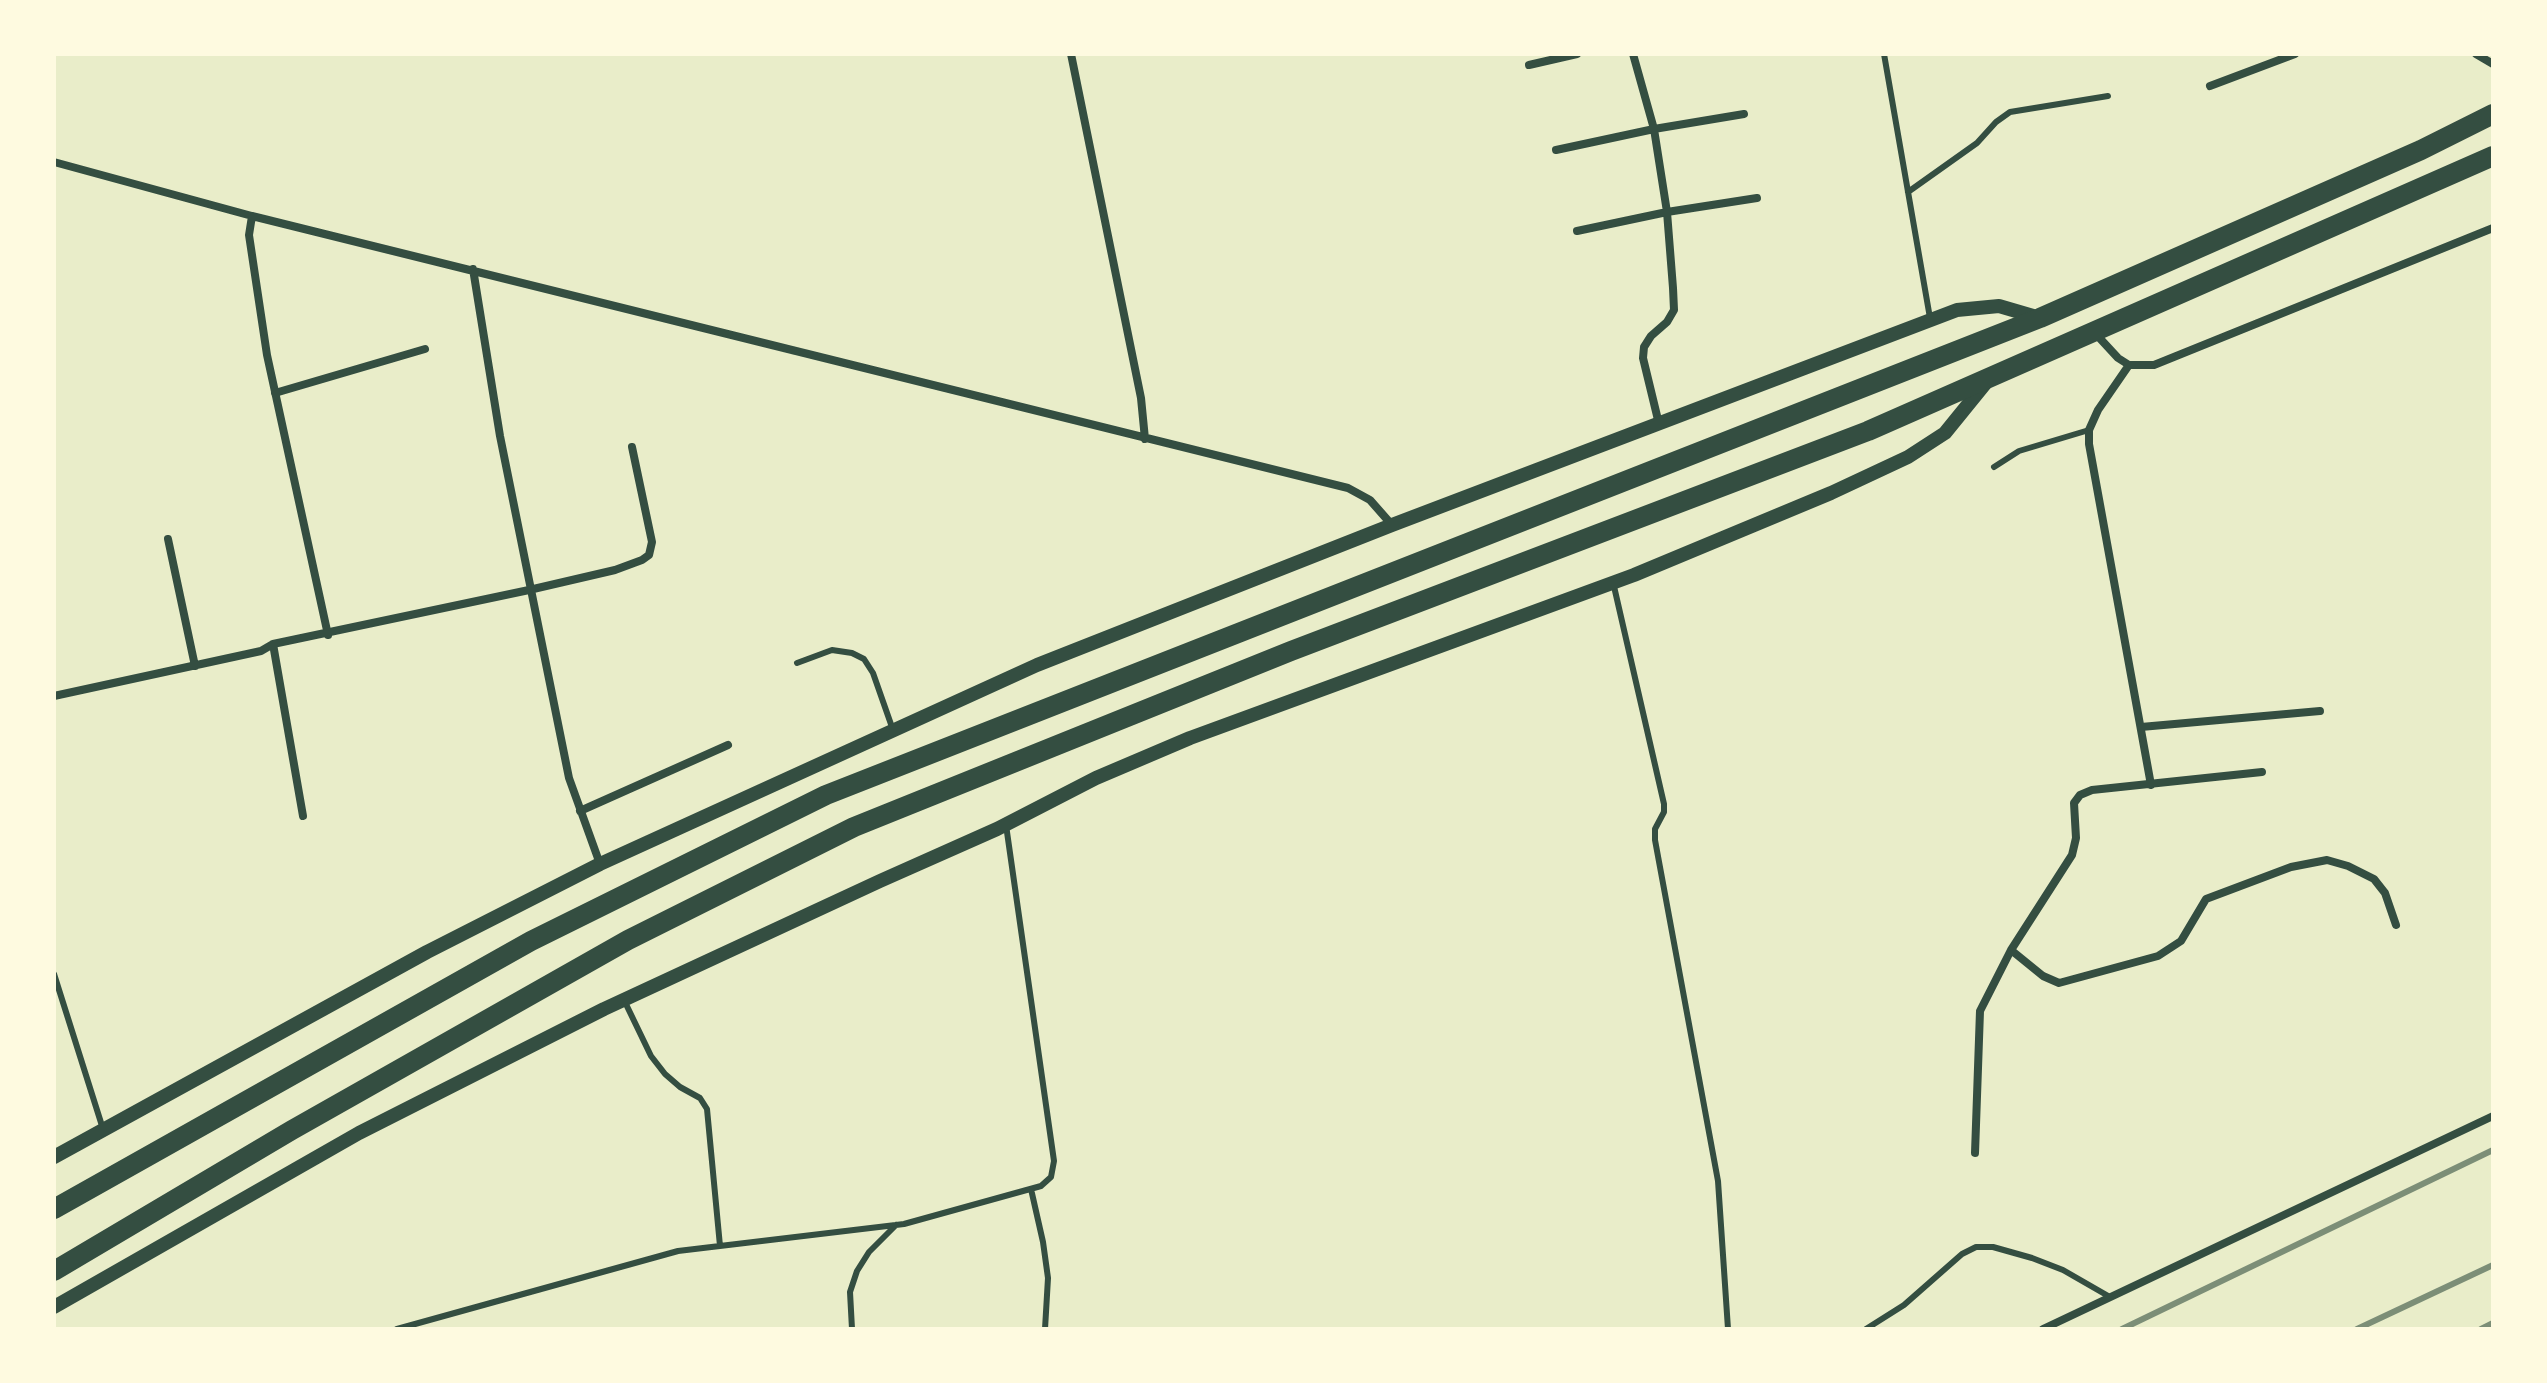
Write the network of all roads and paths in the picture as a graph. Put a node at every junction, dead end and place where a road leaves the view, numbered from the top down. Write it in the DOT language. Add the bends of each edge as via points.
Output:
graph roads {
  1 [pos="1071,54"];
  2 [pos="1577,54"];
  3 [pos="1633,54"];
  4 [pos="1884,54"];
  5 [pos="2295,54"];
  6 [pos="2476,54"];
  7 [pos="2493,64"];
  8 [pos="1529,65"];
  9 [pos="2210,86"];
  10 [pos="2108,96"];
  11 [pos="1744,114"];
  12 [pos="2493,114"];
  13 [pos="1654,129"];
  14 [pos="1556,150"];
  15 [pos="2493,156"];
  16 [pos="54,162"];
  17 [pos="1908,192"];
  18 [pos="1757,198"];
  19 [pos="1667,212"];
  20 [pos="252,216"];
  21 [pos="2493,228"];
  22 [pos="1577,231"];
  23 [pos="473,269"];
  24 [pos="2040,318"];
  25 [pos="1931,320"];
  26 [pos="2094,331"];
  27 [pos="425,349"];
  28 [pos="2129,365"];
  29 [pos="1991,376"];
  30 [pos="275,393"];
  31 [pos="1659,424"];
  32 [pos="2089,430"];
  33 [pos="1145,439"];
  34 [pos="632,447"];
  35 [pos="1994,467"];
  36 [pos="1392,525"];
  37 [pos="168,539"];
  38 [pos="1613,582"];
  39 [pos="529,590"];
  40 [pos="328,635"];
  41 [pos="273,644"];
  42 [pos="797,663"];
  43 [pos="195,666"];
  44 [pos="54,696"];
  45 [pos="2320,711"];
  46 [pos="2141,727"];
  47 [pos="894,731"];
  48 [pos="728,745"];
  49 [pos="2262,772"];
  50 [pos="2151,785"];
  51 [pos="580,811"];
  52 [pos="303,816"];
  53 [pos="1006,825"];
  54 [pos="600,864"];
  55 [pos="2396,925"];
  56 [pos="2011,950"];
  57 [pos="54,974"];
  58 [pos="624,1000"];
  59 [pos="2493,1116"];
  60 [pos="103,1129"];
  61 [pos="1975,1153"];
  62 [pos="54,1157"];
  63 [pos="1031,1189"];
  64 [pos="54,1209"];
  65 [pos="896,1225"];
  66 [pos="720,1246"];
  67 [pos="54,1271"];
  68 [pos="2110,1297"];
  69 [pos="54,1307"];
  70 [pos="397,1329"];
  71 [pos="852,1329"];
  72 [pos="1045,1329"];
  73 [pos="1728,1329"];
  74 [pos="1866,1329"];
  75 [pos="2043,1329"];
  1 -- 33 [label="street"];
  2 -- 8 [label="street"];
  3 -- 13 [label="street"];
  4 -- 17 [label="lane"];
  5 -- 9 [label="street"];
  6 -- 7 [label="street"];
  10 -- 17 [label="lane" via="2010,112 1977,143"];
  11 -- 13 [label="street"];
  12 -- 24 [label="highway"];
  13 -- 14 [label="street"];
  13 -- 19 [label="street"];
  15 -- 26 [label="highway"];
  16 -- 20 [label="street"];
  17 -- 25 [label="lane"];
  18 -- 19 [label="street"];
  19 -- 22 [label="street"];
  19 -- 31 [label="street" via="1674,310 1651,336 1643,358"];
  20 -- 23 [label="street"];
  20 -- 30 [label="street" via="249,235"];
  21 -- 28 [label="street" via="2154,365"];
  23 -- 33 [label="street"];
  23 -- 39 [label="street"];
  24 -- 25 [label="street" via="1999,306 1957,310"];
  24 -- 64 [label="highway" via="826,795 531,941"];
  25 -- 31 [label="street"];
  26 -- 28 [label="street"];
  26 -- 29 [label="highway"];
  27 -- 30 [label="street"];
  28 -- 32 [label="street"];
  29 -- 38 [label="street" via="1945,433 1908,457"];
  29 -- 67 [label="highway" via="1868,431 1291,651 854,827 628,940"];
  30 -- 40 [label="street"];
  31 -- 36 [label="street"];
  32 -- 35 [label="lane" via="2019,451"];
  32 -- 46 [label="street"];
  33 -- 36 [label="street" via="1348,488 1370,500"];
  34 -- 39 [label="street" via="652,542 649,555 615,570"];
  36 -- 47 [label="street" via="1037,665"];
  37 -- 43 [label="street"];
  38 -- 53 [label="street" via="1190,738 1096,778"];
  38 -- 73 [label="lane" via="1664,804 1655,840 1718,1181"];
  39 -- 40 [label="street"];
  39 -- 51 [label="street"];
  40 -- 41 [label="street"];
  41 -- 43 [label="street"];
  41 -- 52 [label="street"];
  42 -- 47 [label="lane" via="832,650 864,659"];
  43 -- 44 [label="street"];
  45 -- 46 [label="street"];
  46 -- 50 [label="street"];
  47 -- 54 [label="street"];
  48 -- 51 [label="street"];
  49 -- 50 [label="street"];
  50 -- 56 [label="street" via="2080,795 2074,803 2072,855"];
  51 -- 54 [label="street"];
  53 -- 58 [label="street"];
  53 -- 63 [label="lane" via="1054,1161 1051,1177"];
  54 -- 60 [label="street"];
  55 -- 56 [label="street" via="2374,879 2327,860 2291,867 2206,899 2181,941 2158,956 2059,983"];
  56 -- 61 [label="street" via="1980,1011"];
  57 -- 60 [label="lane"];
  58 -- 66 [label="lane" via="651,1056 707,1109"];
  58 -- 69 [label="street" via="359,1133"];
  59 -- 68 [label="street"];
  60 -- 62 [label="street"];
  63 -- 65 [label="lane"];
  63 -- 72 [label="lane" via="1048,1278"];
  65 -- 66 [label="lane"];
  65 -- 71 [label="lane" via="857,1271 850,1292"];
  66 -- 70 [label="lane" via="678,1251"];
  68 -- 74 [label="lane" via="2032,1258 1976,1247"];
  68 -- 75 [label="street"];
}
